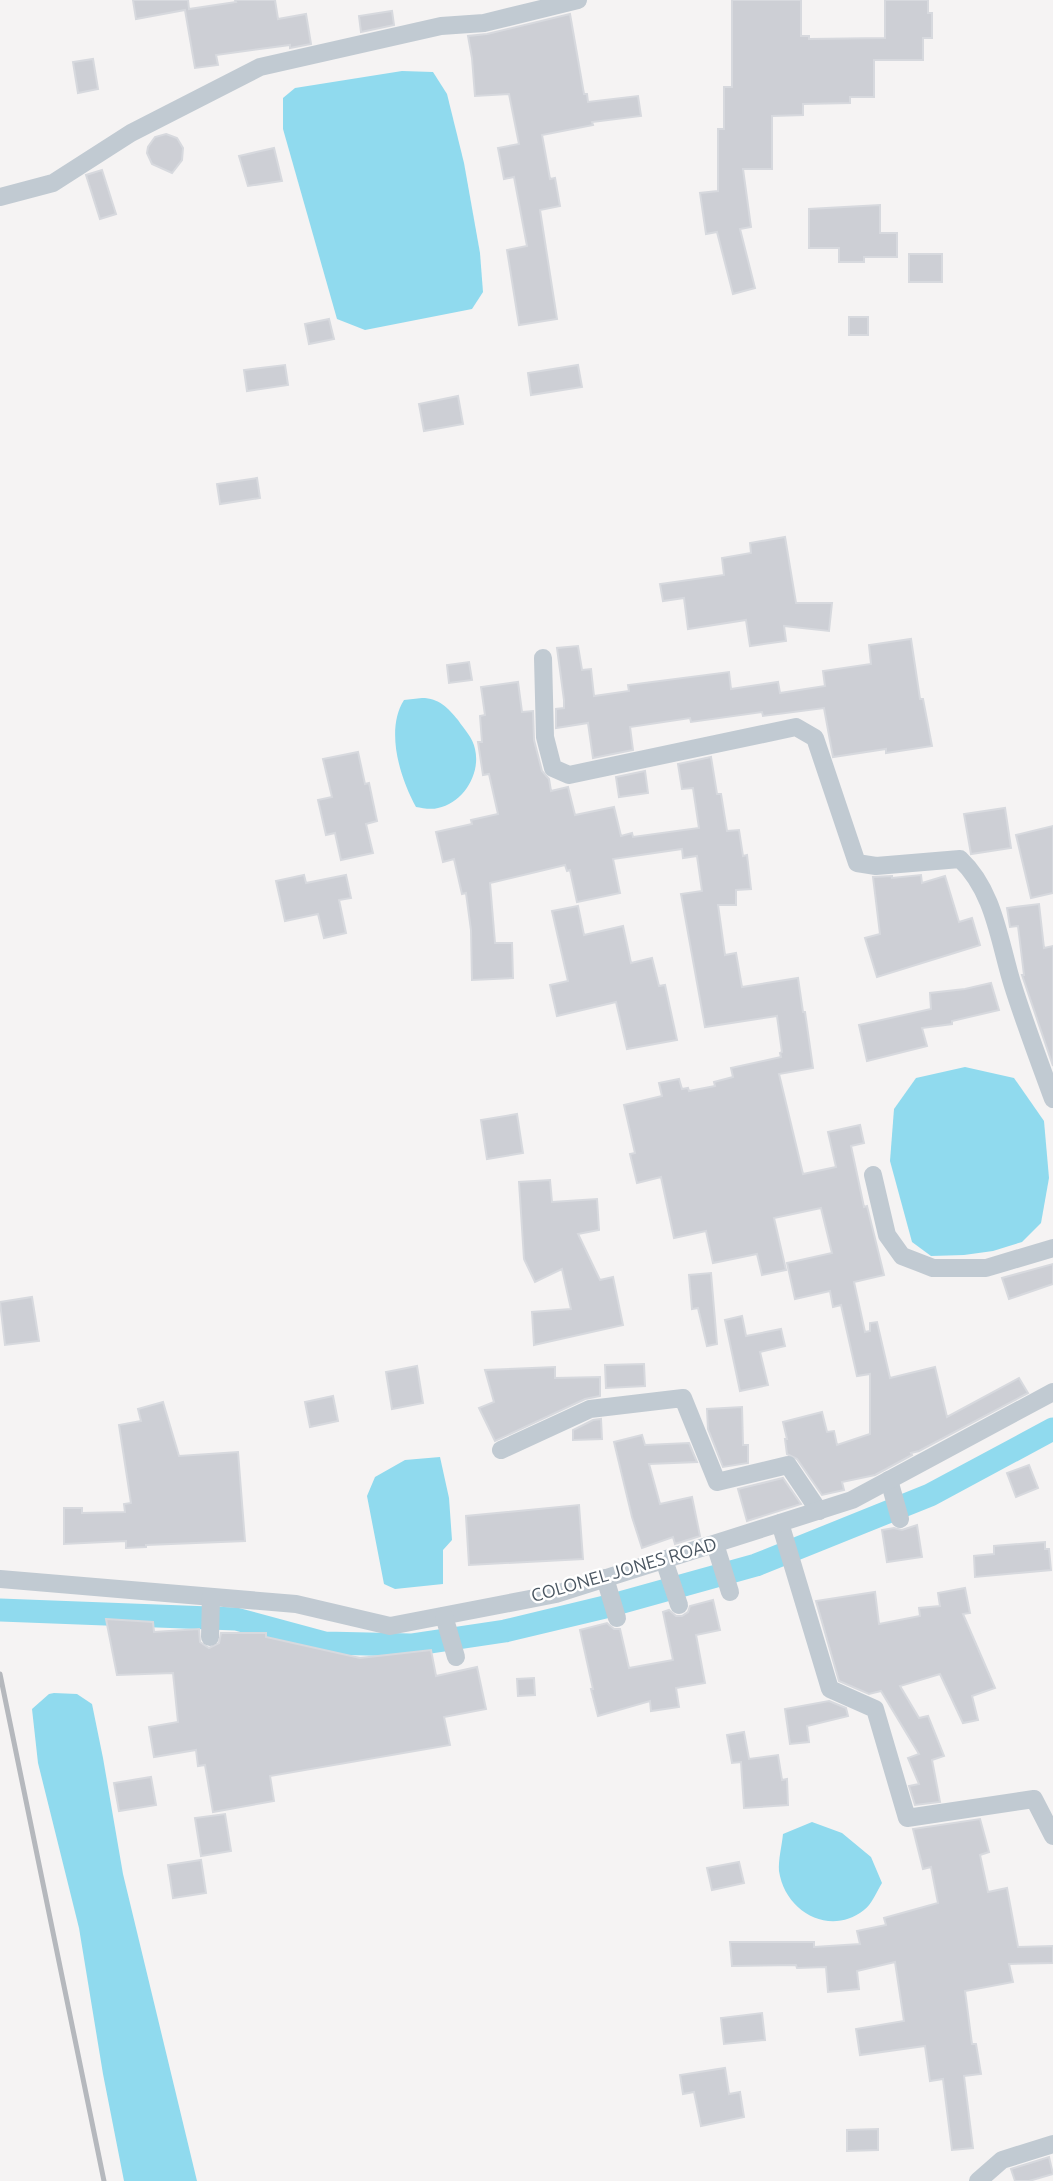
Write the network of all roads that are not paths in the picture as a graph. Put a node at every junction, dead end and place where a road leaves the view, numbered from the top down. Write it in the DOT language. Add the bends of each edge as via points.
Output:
graph roads {
  1 [pos="578,0"];
  2 [pos="0,197"];
  3 [pos="543,658"];
  4 [pos="1053,1099"];
  5 [pos="873,1175"];
  6 [pos="1053,1248"];
  7 [pos="1053,1392"];
  8 [pos="501,1450"];
  9 [pos="889,1481"];
  10 [pos="818,1511"];
  11 [pos="900,1519"];
  12 [pos="782,1528"];
  13 [pos="717,1549"];
  14 [pos="666,1564"];
  15 [pos="0,1579"];
  16 [pos="606,1581"];
  17 [pos="730,1592"];
  18 [pos="211,1598"];
  19 [pos="679,1605"];
  20 [pos="444,1617"];
  21 [pos="617,1618"];
  22 [pos="211,1637"];
  23 [pos="456,1657"];
  24 [pos="1053,1836"];
  25 [pos="1053,2144"];
  26 [pos="978,2181"];
  1 -- 2 [label="street" via="260,67 131,133 53,183"];
  3 -- 4 [label="street" via="545,737 553,768 569,775 796,727 816,738 857,863 877,866 960,859 988,897 1026,1029"];
  5 -- 6 [label="street" via="887,1235 902,1256 933,1268 986,1268"];
  7 -- 9 [label="street, COLONEL JONES ROAD"];
  8 -- 10 [label="street" via="590,1409 683,1398 717,1482 788,1465"];
  9 -- 10 [label="street, COLONEL JONES ROAD"];
  9 -- 11 [label="street"];
  10 -- 12 [label="street, COLONEL JONES ROAD"];
  12 -- 13 [label="street, COLONEL JONES ROAD"];
  12 -- 24 [label="street" via="830,1689 875,1709 907,1818 1034,1799"];
  13 -- 14 [label="street, COLONEL JONES ROAD"];
  13 -- 17 [label="street"];
  14 -- 16 [label="street, COLONEL JONES ROAD"];
  14 -- 19 [label="street"];
  15 -- 18 [label="street, COLONEL JONES ROAD"];
  16 -- 20 [label="street, COLONEL JONES ROAD"];
  16 -- 21 [label="street"];
  18 -- 20 [label="street, COLONEL JONES ROAD" via="296,1604 390,1626"];
  18 -- 22 [label="street"];
  20 -- 23 [label="street"];
  25 -- 26 [label="street" via="1002,2160"];
}
